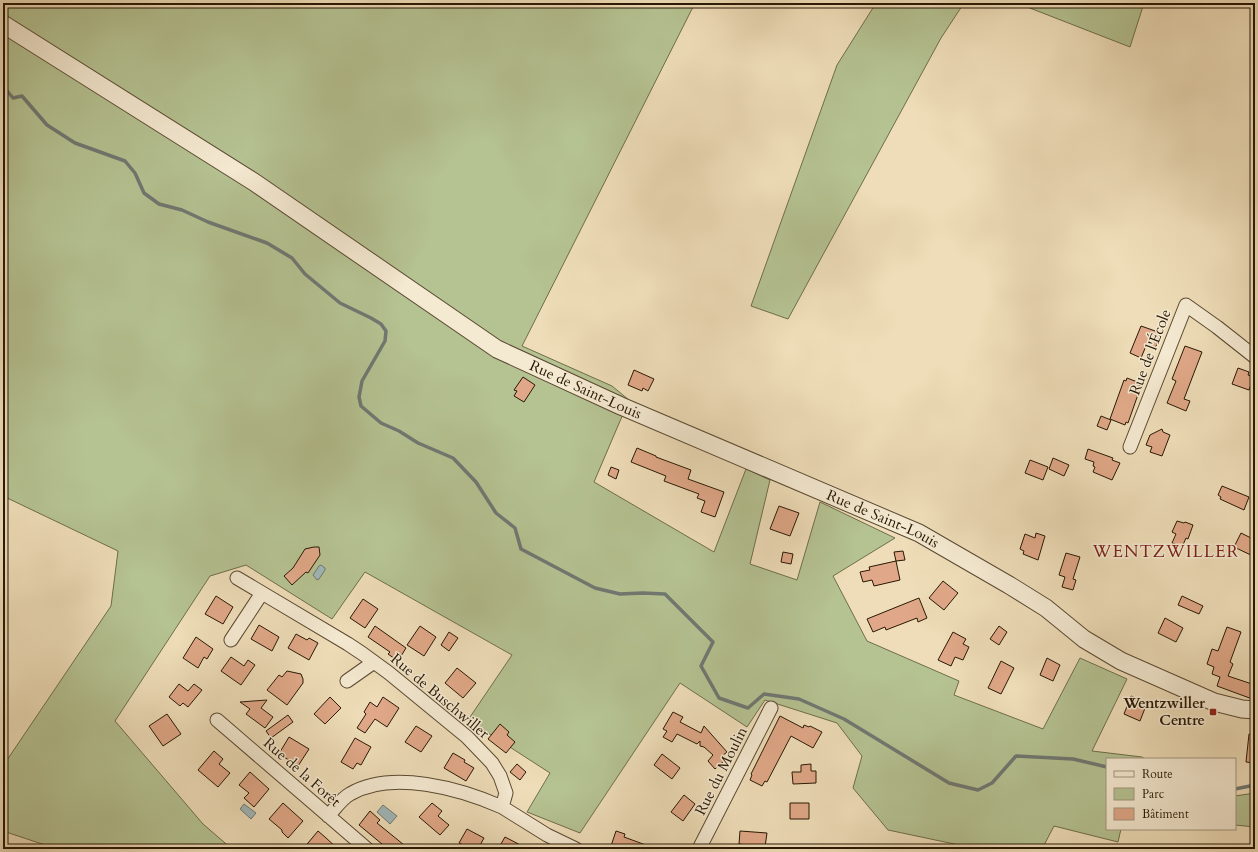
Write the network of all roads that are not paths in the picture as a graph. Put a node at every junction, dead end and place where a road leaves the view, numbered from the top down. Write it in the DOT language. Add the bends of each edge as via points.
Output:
graph roads {
  1 [pos="3,24"];
  2 [pos="1255,357"];
  3 [pos="1130,447"];
  4 [pos="237,578"];
  5 [pos="262,594"];
  6 [pos="231,640"];
  7 [pos="374,662"];
  8 [pos="347,681"];
  9 [pos="771,708"];
  10 [pos="1255,710"];
  11 [pos="217,720"];
  12 [pos="502,807"];
  13 [pos="328,816"];
  14 [pos="367,849"];
  15 [pos="576,849"];
  16 [pos="699,849"];
  1 -- 10 [label="street, Rue de Saint-Louis" via="254,182 497,349 621,406 919,534 1046,608 1084,638 1121,661 1214,702"];
  2 -- 3 [label="street, Rue de l'École" via="1186,305"];
  4 -- 5 [label="street, Rue de Buschwiller"];
  5 -- 6 [label="street"];
  5 -- 7 [label="street, Rue de Buschwiller"];
  7 -- 8 [label="street, Rue de Buschwiller"];
  7 -- 12 [label="street, Rue de Buschwiller" via="468,737 492,764 504,784 506,793"];
  9 -- 16 [label="street, Rue du Moulin"];
  11 -- 13 [label="street, Rue de la Forêt"];
  12 -- 13 [label="street" via="449,789 422,784 394,783 356,791 342,800"];
  12 -- 15 [label="street" via="547,835"];
  13 -- 14 [label="street, Rue de la Forêt"];
}
